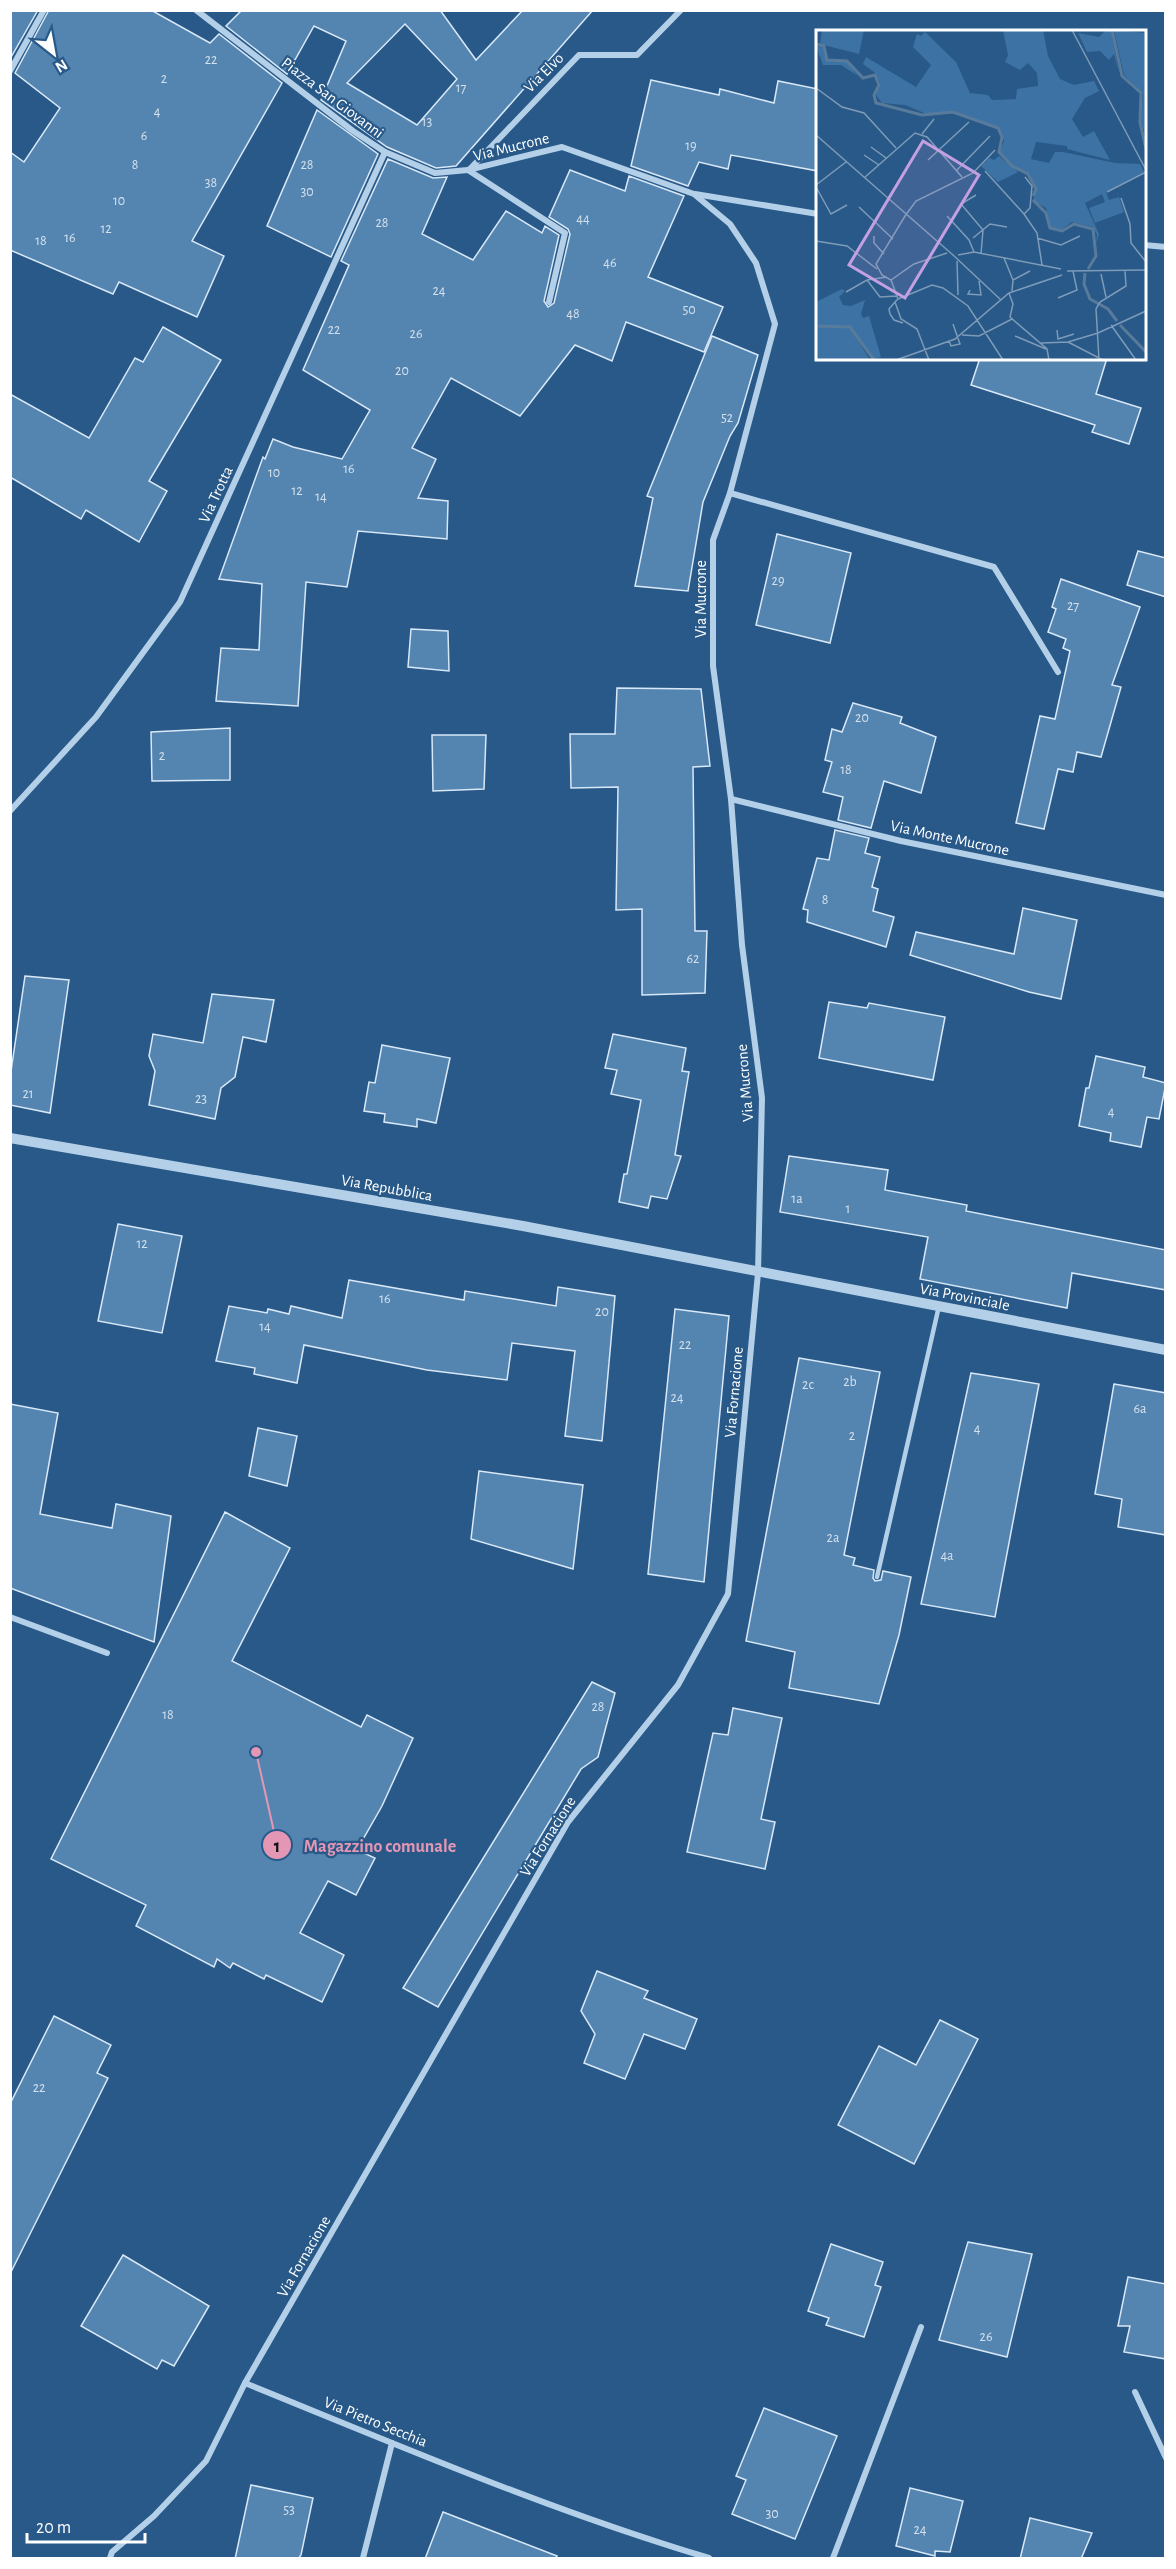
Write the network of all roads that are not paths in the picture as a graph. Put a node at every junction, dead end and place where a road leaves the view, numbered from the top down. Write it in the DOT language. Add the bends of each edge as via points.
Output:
graph roads {
  1 [pos="44,10"];
  2 [pos="196,10"];
  3 [pos="681,10"];
  4 [pos="10,71"];
  5 [pos="385,152"];
  6 [pos="468,170"];
  7 [pos="694,194"];
  8 [pos="816,214"];
  9 [pos="1146,245"];
  10 [pos="1166,247"];
  11 [pos="549,302"];
  12 [pos="730,493"];
  13 [pos="1058,672"];
  14 [pos="731,799"];
  15 [pos="10,811"];
  16 [pos="1166,895"];
  17 [pos="10,1138"];
  18 [pos="758,1273"];
  19 [pos="939,1306"];
  20 [pos="1166,1350"];
  21 [pos="877,1577"];
  22 [pos="10,1617"];
  23 [pos="107,1653"];
  24 [pos="921,2327"];
  25 [pos="245,2383"];
  26 [pos="1135,2392"];
  27 [pos="392,2443"];
  28 [pos="1166,2458"];
  29 [pos="110,2559"];
  30 [pos="363,2559"];
  31 [pos="709,2559"];
  32 [pos="833,2559"];
  1 -- 4 [label="street"];
  2 -- 5 [label="street, Piazza San Giovanni"];
  3 -- 6 [label="street, Via Elvo" via="637,55 579,55"];
  5 -- 6 [label="street, Piazza San Giovanni" via="435,173"];
  5 -- 15 [label="street, Via Trotta" via="180,602 96,717"];
  6 -- 7 [label="street, Via Mucrone" via="561,147"];
  6 -- 11 [label="street" via="565,233"];
  7 -- 8 [label="street"];
  7 -- 12 [label="street, Via Mucrone" via="730,224 756,263 775,324"];
  9 -- 10 [label="street"];
  12 -- 13 [label="street" via="994,567"];
  12 -- 14 [label="street, Via Mucrone" via="713,540 713,642"];
  14 -- 16 [label="street, Via Monte Mucrone" via="901,841"];
  14 -- 18 [label="street, Via Mucrone" via="742,945 762,1098"];
  17 -- 18 [label="street, Via Repubblica" via="523,1226"];
  18 -- 19 [label="street, Via Provinciale"];
  18 -- 25 [label="street, Via Fornacione" via="728,1594 678,1685 568,1821"];
  19 -- 20 [label="street, Via Provinciale"];
  19 -- 21 [label="lane"];
  22 -- 23 [label="street"];
  24 -- 32 [label="street"];
  25 -- 27 [label="street, Via Pietro Secchia"];
  25 -- 29 [label="street" via="206,2461 154,2516 112,2552"];
  26 -- 28 [label="street"];
  27 -- 30 [label="street"];
  27 -- 31 [label="street, Via Pietro Secchia" via="645,2539"];
}
